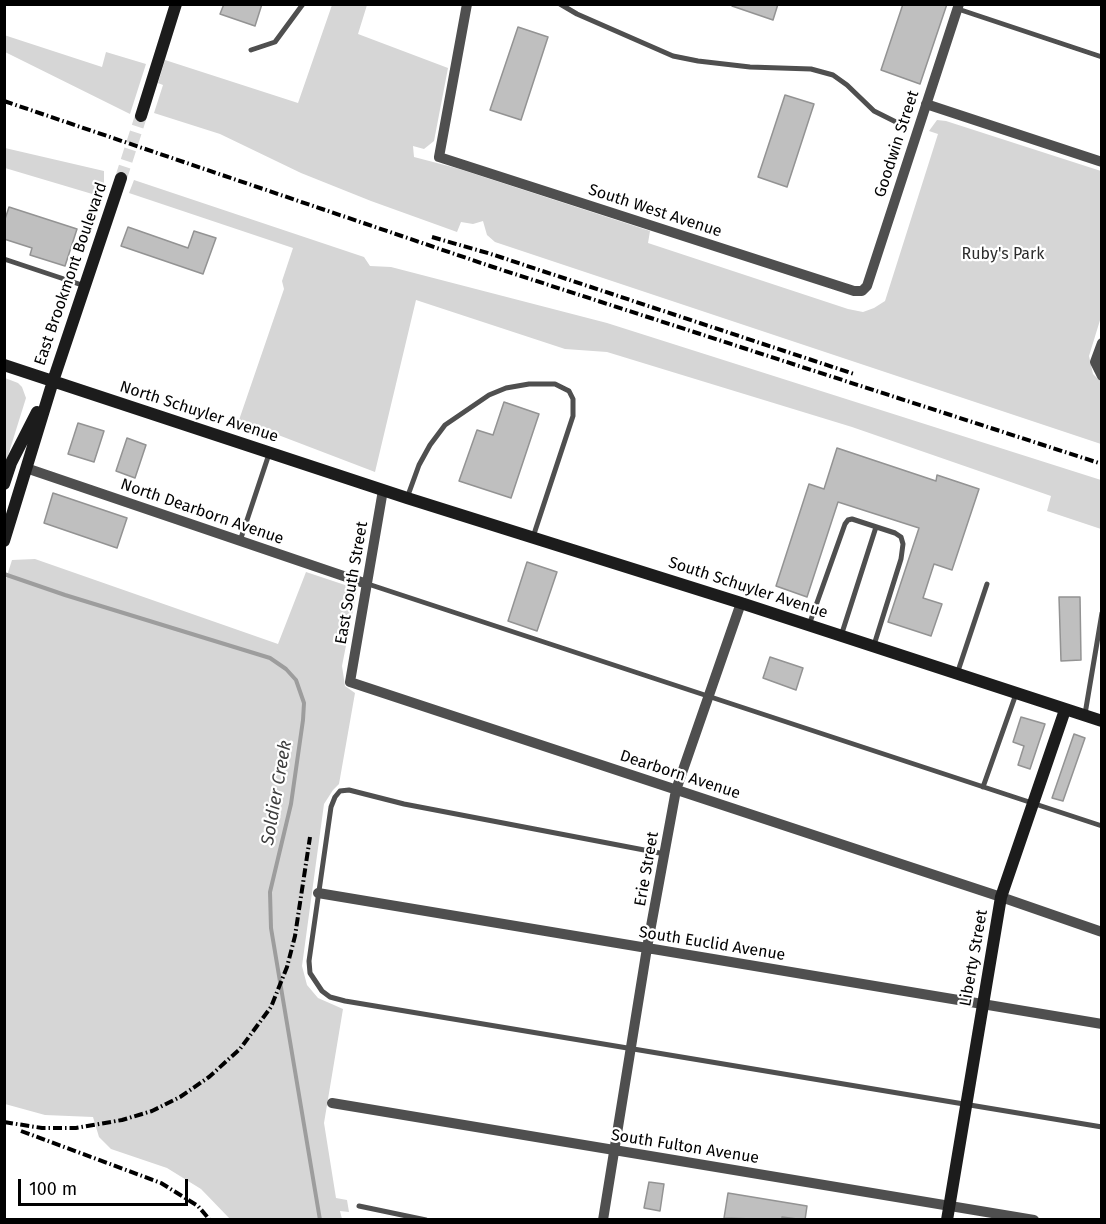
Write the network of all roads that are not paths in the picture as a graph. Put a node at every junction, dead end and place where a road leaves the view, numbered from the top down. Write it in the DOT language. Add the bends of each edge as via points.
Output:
graph roads {
  1 [pos="176,4"];
  2 [pos="303,4"];
  3 [pos="467,4"];
  4 [pos="560,4"];
  5 [pos="958,7"];
  6 [pos="251,50"];
  7 [pos="1101,57"];
  8 [pos="926,104"];
  9 [pos="141,116"];
  10 [pos="900,124"];
  11 [pos="1101,162"];
  12 [pos="121,178"];
  13 [pos="4,259"];
  14 [pos="85,286"];
  15 [pos="862,291"];
  16 [pos="1101,343"];
  17 [pos="4,365"];
  18 [pos="1101,376"];
  19 [pos="53,381"];
  20 [pos="269,452"];
  21 [pos="7,466"];
  22 [pos="26,468"];
  23 [pos="4,484"];
  24 [pos="383,490"];
  25 [pos="407,498"];
  26 [pos="876,527"];
  27 [pos="533,537"];
  28 [pos="4,541"];
  29 [pos="240,541"];
  30 [pos="367,584"];
  31 [pos="987,584"];
  32 [pos="741,603"];
  33 [pos="1101,612"];
  34 [pos="809,625"];
  35 [pos="842,636"];
  36 [pos="873,646"];
  37 [pos="957,674"];
  38 [pos="350,682"];
  39 [pos="1016,694"];
  40 [pos="709,696"];
  41 [pos="1065,710"];
  42 [pos="1084,716"];
  43 [pos="1101,721"];
  44 [pos="983,787"];
  45 [pos="676,790"];
  46 [pos="1033,803"];
  47 [pos="1101,825"];
  48 [pos="665,854"];
  49 [pos="318,893"];
  50 [pos="1001,897"];
  51 [pos="1101,932"];
  52 [pos="647,948"];
  53 [pos="983,1004"];
  54 [pos="1101,1024"];
  55 [pos="631,1048"];
  56 [pos="332,1103"];
  57 [pos="966,1104"];
  58 [pos="1101,1127"];
  59 [pos="614,1150"];
  60 [pos="359,1206"];
  61 [pos="949,1206"];
  62 [pos="426,1220"];
  63 [pos="603,1220"];
  64 [pos="947,1220"];
  65 [pos="1034,1220"];
  1 -- 9 [label="main road"];
  2 -- 6 [label="lane" via="275,42"];
  3 -- 15 [label="street, South West Avenue" via="439,157"];
  4 -- 10 [label="lane" via="673,56 750,67 811,69 834,75 874,111"];
  5 -- 7 [label="lane"];
  5 -- 8 [label="street, Goodwin Street"];
  8 -- 11 [label="street"];
  8 -- 15 [label="street, Goodwin Street" via="867,286"];
  12 -- 14 [label="main road, East Brookmont Boulevard"];
  13 -- 14 [label="lane"];
  14 -- 19 [label="main road, East Brookmont Boulevard"];
  16 -- 18 [label="street" via="1095,362"];
  17 -- 19 [label="main road, North Schuyler Avenue"];
  19 -- 20 [label="main road, North Schuyler Avenue"];
  19 -- 21 [label="main road, East Brookmont Boulevard"];
  19 -- 22 [label="main road, East Brookmont Boulevard"];
  20 -- 24 [label="main road, North Schuyler Avenue"];
  20 -- 29 [label="lane"];
  21 -- 23 [label="main road, East Brookmont Boulevard"];
  22 -- 28 [label="main road, East Brookmont Boulevard"];
  22 -- 29 [label="street, North Dearborn Avenue"];
  24 -- 25 [label="main road, South Schuyler Avenue"];
  24 -- 30 [label="street, East South Street"];
  25 -- 27 [label="main road, South Schuyler Avenue"];
  25 -- 27 [label="lane" via="419,465 445,425 506,388 555,384 569,391 573,416"];
  26 -- 34 [label="lane" via="852,519 845,524"];
  26 -- 35 [label="lane"];
  26 -- 36 [label="lane" via="895,533 903,544 902,559"];
  27 -- 32 [label="main road, South Schuyler Avenue"];
  29 -- 30 [label="street, North Dearborn Avenue"];
  30 -- 38 [label="street, East South Street"];
  30 -- 40 [label="lane"];
  31 -- 37 [label="lane"];
  32 -- 34 [label="main road, South Schuyler Avenue"];
  32 -- 40 [label="street, Erie Street"];
  33 -- 42 [label="lane"];
  34 -- 35 [label="main road, South Schuyler Avenue"];
  35 -- 36 [label="main road, South Schuyler Avenue"];
  36 -- 37 [label="main road, South Schuyler Avenue"];
  37 -- 39 [label="main road, South Schuyler Avenue"];
  38 -- 45 [label="street, Dearborn Avenue"];
  39 -- 41 [label="main road, South Schuyler Avenue"];
  39 -- 44 [label="lane"];
  40 -- 44 [label="lane"];
  40 -- 45 [label="street, Erie Street"];
  41 -- 42 [label="main road, South Schuyler Avenue"];
  41 -- 46 [label="main road, Liberty Street"];
  42 -- 43 [label="main road, South Schuyler Avenue"];
  44 -- 46 [label="lane"];
  45 -- 48 [label="street, Erie Street"];
  45 -- 50 [label="street, Dearborn Avenue"];
  46 -- 47 [label="lane"];
  46 -- 50 [label="main road, Liberty Street"];
  48 -- 49 [label="lane" via="340,791 331,807"];
  48 -- 52 [label="street, Erie Street"];
  49 -- 52 [label="street, South Euclid Avenue"];
  49 -- 55 [label="lane" via="310,973 330,997"];
  50 -- 51 [label="street, Dearborn Avenue"];
  50 -- 53 [label="main road, Liberty Street"];
  52 -- 53 [label="street, South Euclid Avenue"];
  52 -- 55 [label="street, Erie Street"];
  53 -- 54 [label="street, South Euclid Avenue"];
  53 -- 57 [label="main road, Liberty Street"];
  55 -- 57 [label="lane"];
  55 -- 59 [label="street, Erie Street"];
  56 -- 59 [label="street, South Fulton Avenue"];
  57 -- 58 [label="lane"];
  57 -- 61 [label="main road, Liberty Street"];
  59 -- 61 [label="street, South Fulton Avenue"];
  59 -- 63 [label="street, Erie Street"];
  60 -- 62 [label="lane"];
  61 -- 64 [label="main road, Liberty Street"];
  61 -- 65 [label="street, South Fulton Avenue"];
}
